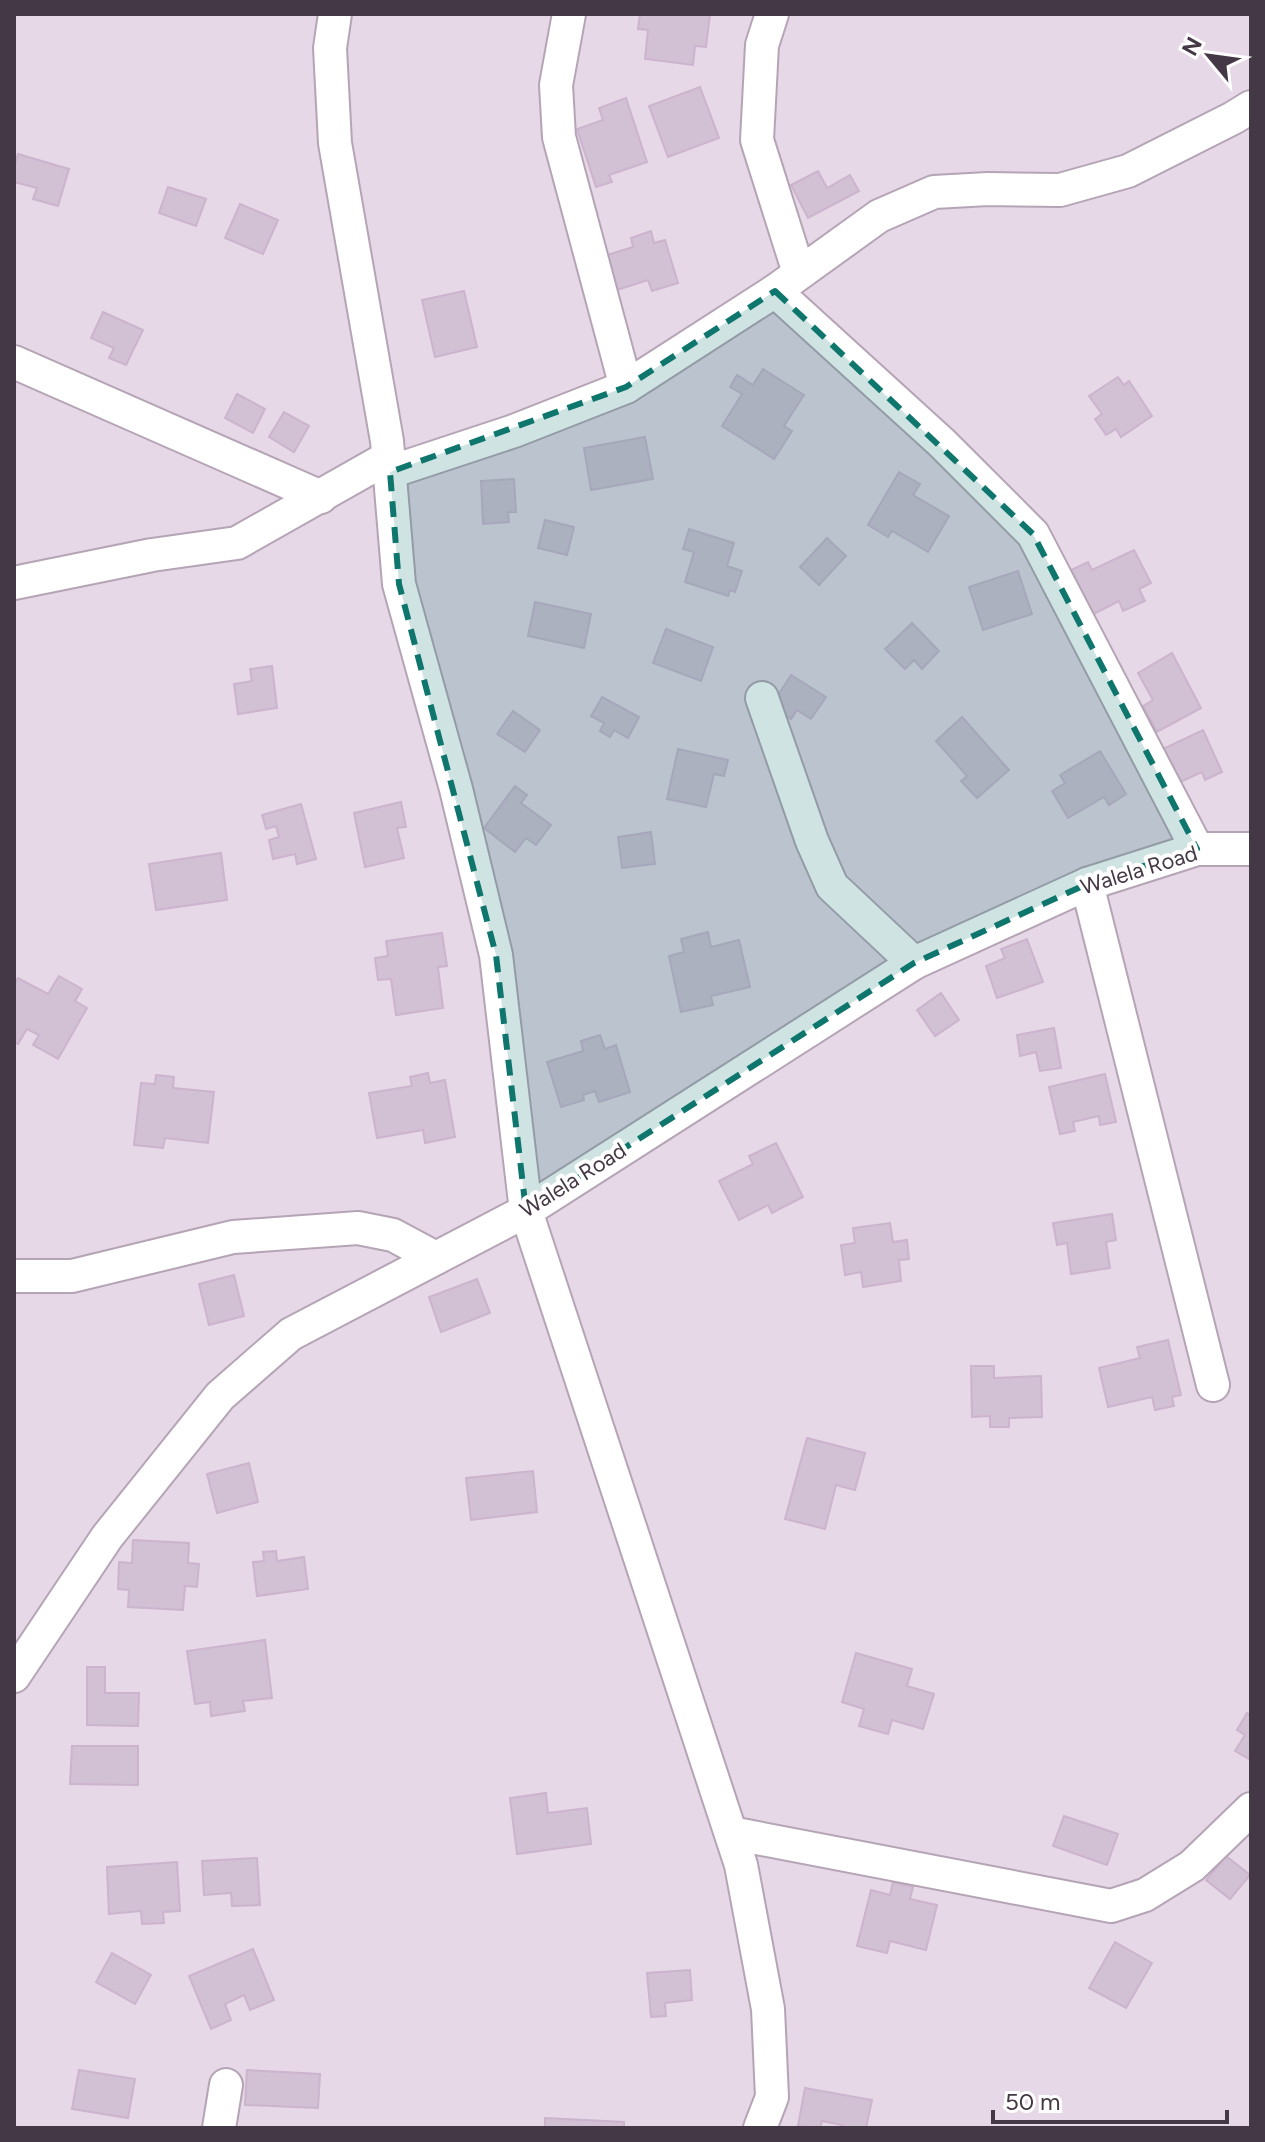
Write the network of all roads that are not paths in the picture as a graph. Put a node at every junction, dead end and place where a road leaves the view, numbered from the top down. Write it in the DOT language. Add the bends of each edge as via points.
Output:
graph roads {
  1 [pos="335,14"];
  2 [pos="569,14"];
  3 [pos="772,14"];
  4 [pos="1251,107"];
  5 [pos="787,282"];
  6 [pos="14,362"];
  7 [pos="626,387"];
  8 [pos="389,464"];
  9 [pos="321,497"];
  10 [pos="14,583"];
  11 [pos="762,698"];
  12 [pos="1197,849"];
  13 [pos="1251,849"];
  14 [pos="1087,884"];
  15 [pos="914,963"];
  16 [pos="526,1211"];
  17 [pos="436,1258"];
  18 [pos="14,1276"];
  19 [pos="1213,1385"];
  20 [pos="14,1676"];
  21 [pos="1251,1809"];
  22 [pos="731,1833"];
  23 [pos="226,2085"];
  24 [pos="219,2128"];
  25 [pos="760,2128"];
  1 -- 8 [label="street" via="330,48 335,143"];
  2 -- 7 [label="street" via="556,85 559,137"];
  3 -- 5 [label="street" via="762,45 757,140"];
  4 -- 5 [label="street" via="1128,171 1060,190 934,192 879,216"];
  5 -- 7 [label="street"];
  5 -- 12 [label="street" via="1033,534"];
  6 -- 9 [label="street"];
  7 -- 8 [label="street" via="514,431"];
  8 -- 9 [label="street"];
  8 -- 16 [label="street" via="399,584 496,955"];
  9 -- 10 [label="street" via="237,543"];
  11 -- 15 [label="street" via="832,886"];
  12 -- 13 [label="street, Walela Road"];
  12 -- 14 [label="street, Walela Road"];
  14 -- 15 [label="street, Walela Road"];
  14 -- 19 [label="street"];
  15 -- 16 [label="street, Walela Road"];
  16 -- 17 [label="street, Walela Road"];
  16 -- 22 [label="street"];
  17 -- 18 [label="street" via="393,1235 358,1228 233,1237 72,1276"];
  17 -- 20 [label="street, Walela Road" via="291,1334 220,1396 107,1537"];
  21 -- 22 [label="street" via="1192,1866 1145,1895 1111,1906"];
  22 -- 25 [label="street" via="768,2009 772,2097"];
  23 -- 24 [label="street"];
}
